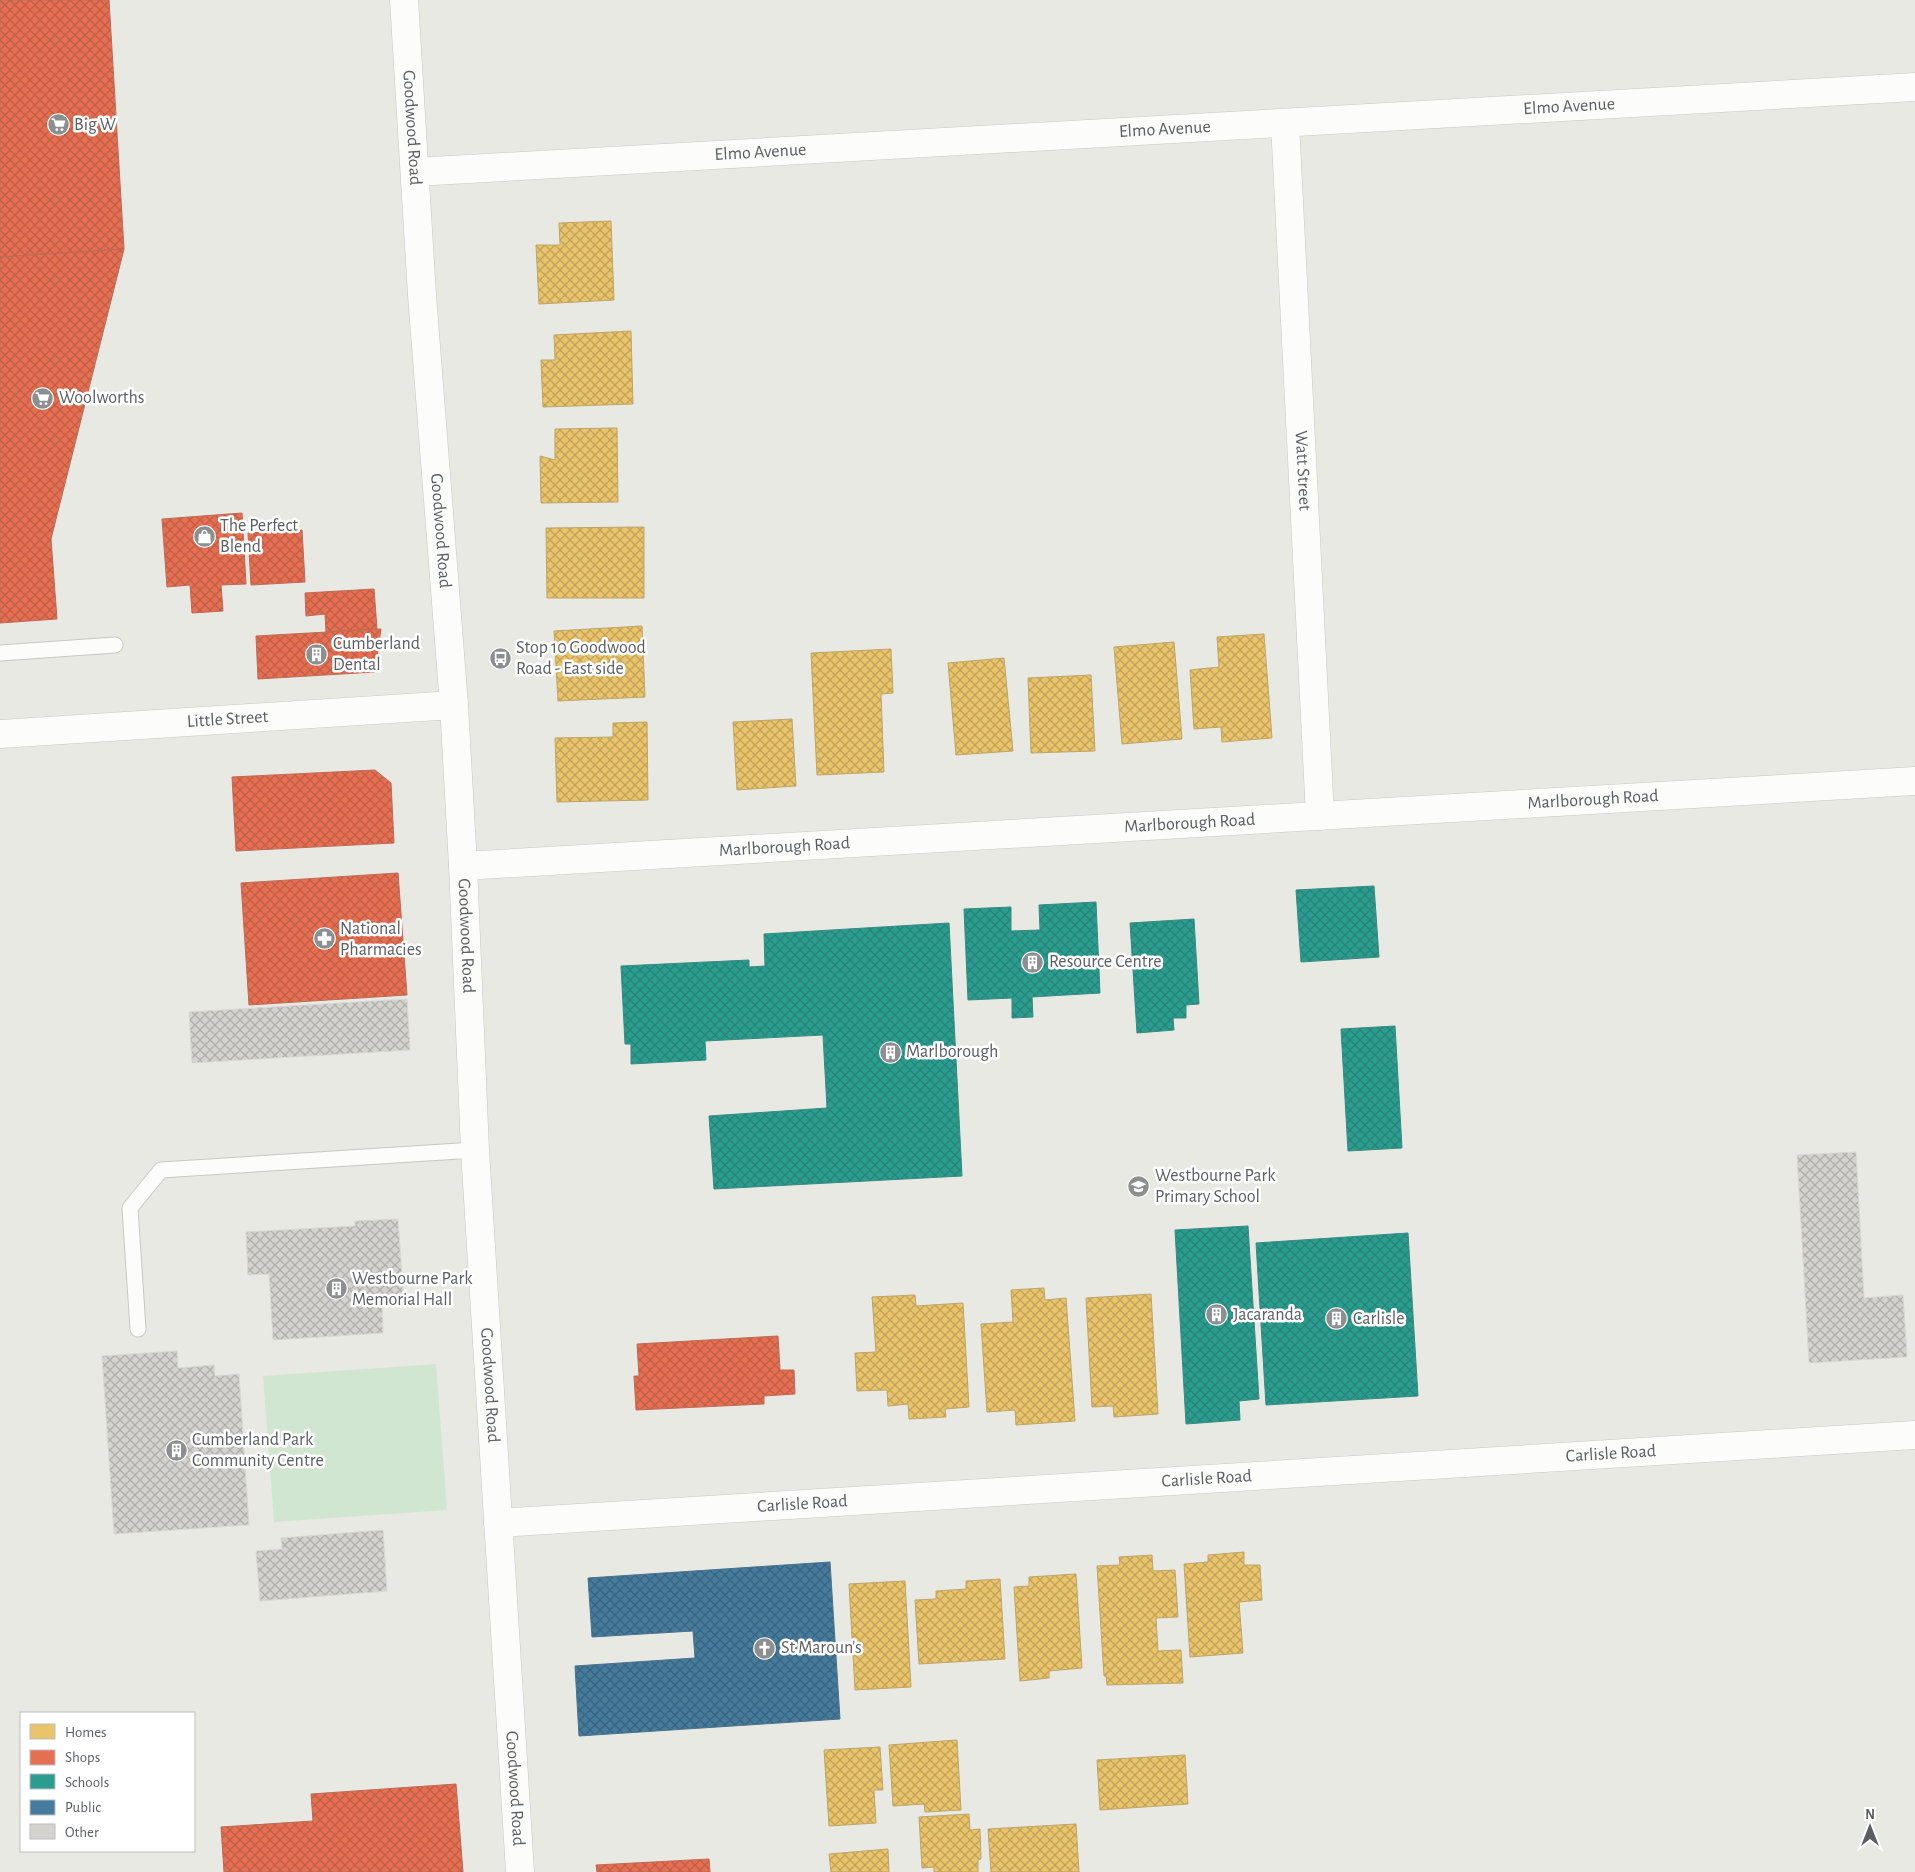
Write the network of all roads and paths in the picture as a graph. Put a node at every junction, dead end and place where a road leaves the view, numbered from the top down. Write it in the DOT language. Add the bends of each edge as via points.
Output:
graph roads {
  1 [pos="404,0"];
  2 [pos="1915,87"];
  3 [pos="1285,123"];
  4 [pos="415,172"];
  5 [pos="115,645"];
  6 [pos="0,652"];
  7 [pos="454,705"];
  8 [pos="0,734"];
  9 [pos="1915,781"];
  10 [pos="1320,816"];
  11 [pos="463,866"];
  12 [pos="475,1150"];
  13 [pos="138,1329"];
  14 [pos="1915,1435"];
  15 [pos="498,1523"];
  16 [pos="520,1872"];
  1 -- 4 [label="street, Goodwood Road"];
  2 -- 3 [label="street, Elmo Avenue"];
  3 -- 4 [label="street, Elmo Avenue"];
  3 -- 10 [label="street, Watt Street"];
  4 -- 7 [label="street, Goodwood Road"];
  5 -- 6 [label="lane"];
  7 -- 8 [label="street, Little Street"];
  7 -- 11 [label="street, Goodwood Road"];
  9 -- 10 [label="street, Marlborough Road"];
  10 -- 11 [label="street, Marlborough Road"];
  11 -- 12 [label="street, Goodwood Road"];
  12 -- 13 [label="lane" via="161,1170 130,1208"];
  12 -- 15 [label="street, Goodwood Road"];
  14 -- 15 [label="street, Carlisle Road"];
  15 -- 16 [label="street, Goodwood Road"];
}
